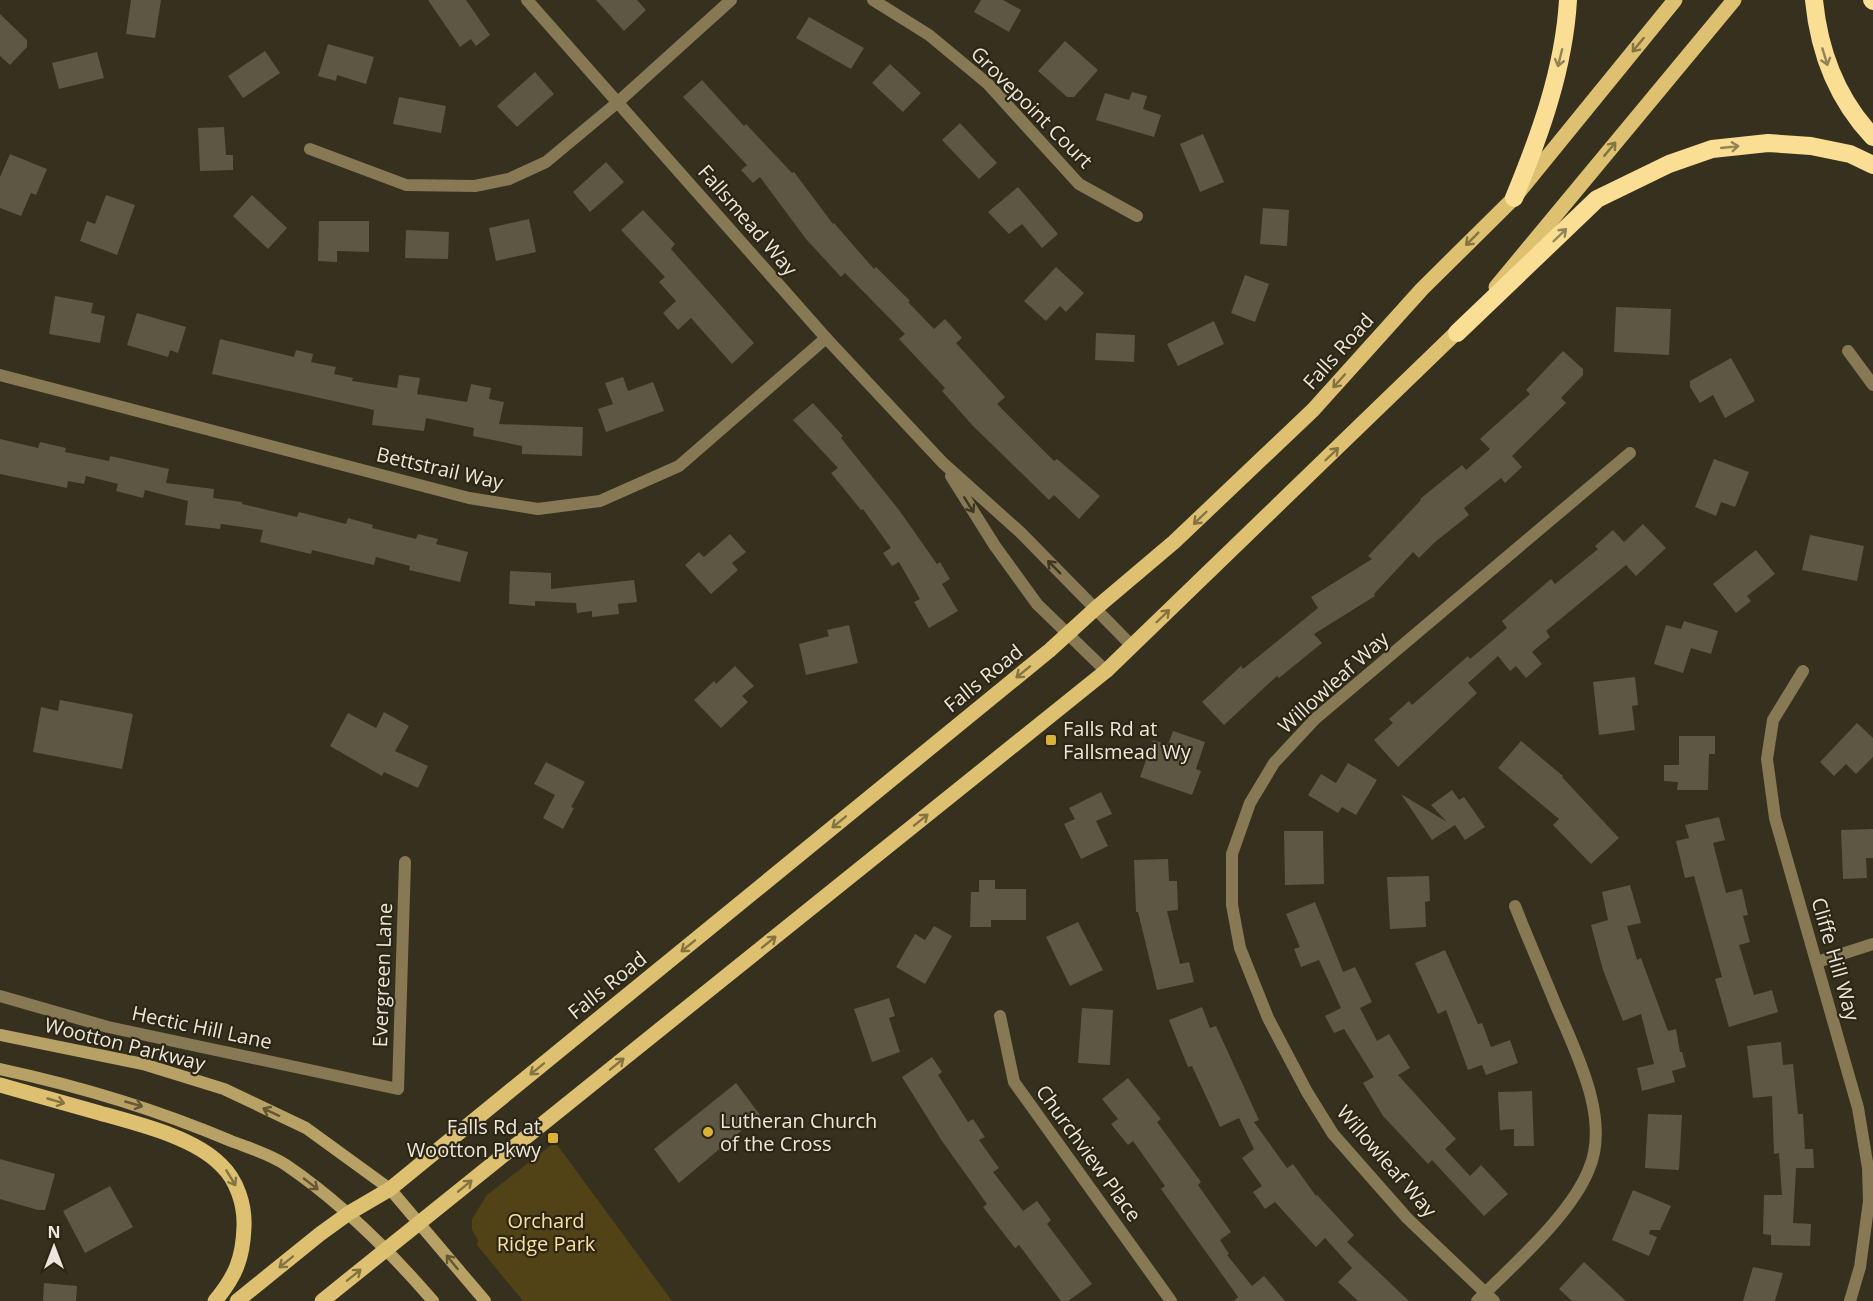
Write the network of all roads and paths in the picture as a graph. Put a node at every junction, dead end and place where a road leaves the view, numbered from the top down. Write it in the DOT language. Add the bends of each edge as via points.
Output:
graph roads {
  1 [pos="527,0"];
  2 [pos="732,0"];
  3 [pos="873,0"];
  4 [pos="1568,0"];
  5 [pos="1675,0"];
  6 [pos="1734,0"];
  7 [pos="1814,0"];
  8 [pos="618,102"];
  9 [pos="1873,137"];
  10 [pos="310,149"];
  11 [pos="1873,165"];
  12 [pos="1514,198"];
  13 [pos="1137,216"];
  14 [pos="1457,333"];
  15 [pos="826,338"];
  16 [pos="1848,351"];
  17 [pos="0,375"];
  18 [pos="1873,385"];
  19 [pos="1630,453"];
  20 [pos="943,463"];
  21 [pos="1096,608"];
  22 [pos="1068,635"];
  23 [pos="1132,646"];
  24 [pos="1106,671"];
  25 [pos="1803,671"];
  26 [pos="405,862"];
  27 [pos="1515,906"];
  28 [pos="1873,944"];
  29 [pos="1817,962"];
  30 [pos="0,996"];
  31 [pos="1000,1016"];
  32 [pos="0,1035"];
  33 [pos="0,1069"];
  34 [pos="0,1085"];
  35 [pos="398,1089"];
  36 [pos="390,1189"];
  37 [pos="1871,1201"];
  38 [pos="349,1213"];
  39 [pos="420,1222"];
  40 [pos="387,1249"];
  41 [pos="1485,1298"];
  42 [pos="215,1301"];
  43 [pos="237,1301"];
  44 [pos="322,1301"];
  45 [pos="433,1301"];
  46 [pos="484,1301"];
  47 [pos="1171,1301"];
  48 [pos="1850,1301"];
  1 -- 8 [label="street, Fallsmead Way"];
  2 -- 8 [label="street"];
  3 -- 13 [label="street, Grovepoint Court" via="929,35 988,84 1079,184"];
  4 -- 12 [label="highway, one-way" via="1566,34 1551,94"];
  5 -- 12 [label="main road, Falls Road, one-way"];
  14 -- 6 [label="main road, one-way"];
  7 -- 9 [label="highway, one-way" via="1816,25 1827,64 1841,94"];
  8 -- 10 [label="street" via="546,162 509,179 475,186 406,185"];
  8 -- 15 [label="street, Fallsmead Way"];
  14 -- 11 [label="highway, one-way" via="1598,199 1669,164 1712,149 1768,143 1850,154"];
  12 -- 21 [label="main road, Falls Road, one-way" via="1422,289 1313,410 1174,542"];
  23 -- 14 [label="main road, one-way"];
  15 -- 17 [label="street, Bettstrail Way" via="679,466 600,501 538,509 469,498"];
  15 -- 20 [label="street, Fallsmead Way"];
  16 -- 18 [label="street"];
  19 -- 41 [label="street, Willowleaf Way" via="1315,718 1274,763 1250,803 1232,854 1232,905 1240,948 1268,1018 1307,1092 1333,1134"];
  21 -- 20 [label="street, Fallsmead Way, one-way"];
  20 -- 22 [label="street, Fallsmead Way, one-way" via="1037,604"];
  21 -- 22 [label="main road, Falls Road"];
  21 -- 23 [label="street, Fallsmead Way"];
  22 -- 24 [label="street, Fallsmead Way"];
  22 -- 36 [label="main road, Falls Road, one-way"];
  23 -- 24 [label="main road"];
  39 -- 24 [label="main road, one-way"];
  25 -- 29 [label="street, Cliffe Hill Way" via="1773,720 1767,759 1775,818"];
  26 -- 35 [label="street, Evergreen Lane"];
  27 -- 41 [label="street" via="1586,1077 1595,1119 1595,1150 1589,1170 1563,1213"];
  28 -- 29 [label="street"];
  29 -- 37 [label="street, Cliffe Hill Way" via="1858,1108"];
  30 -- 35 [label="street, Hectic Hill Lane" via="108,1027"];
  31 -- 47 [label="street, Churchview Place" via="1014,1082"];
  36 -- 32 [label="main road, Wootton Parkway, one-way" via="306,1128 224,1089 143,1064"];
  33 -- 38 [label="main road, one-way" via="114,1098 205,1130 284,1163"];
  34 -- 42 [label="main road, one-way" via="128,1121 206,1152 222,1165 238,1192 244,1232 239,1264"];
  36 -- 38 [label="main road, Falls Road"];
  36 -- 39 [label="main road, Wootton Parkway"];
  37 -- 48 [label="street, Cliffe Hill Way"];
  38 -- 40 [label="main road"];
  38 -- 43 [label="main road, Falls Road, one-way"];
  39 -- 40 [label="main road"];
  46 -- 39 [label="main road, Wootton Parkway, one-way"];
  44 -- 40 [label="main road, one-way"];
  40 -- 45 [label="main road"];
}
